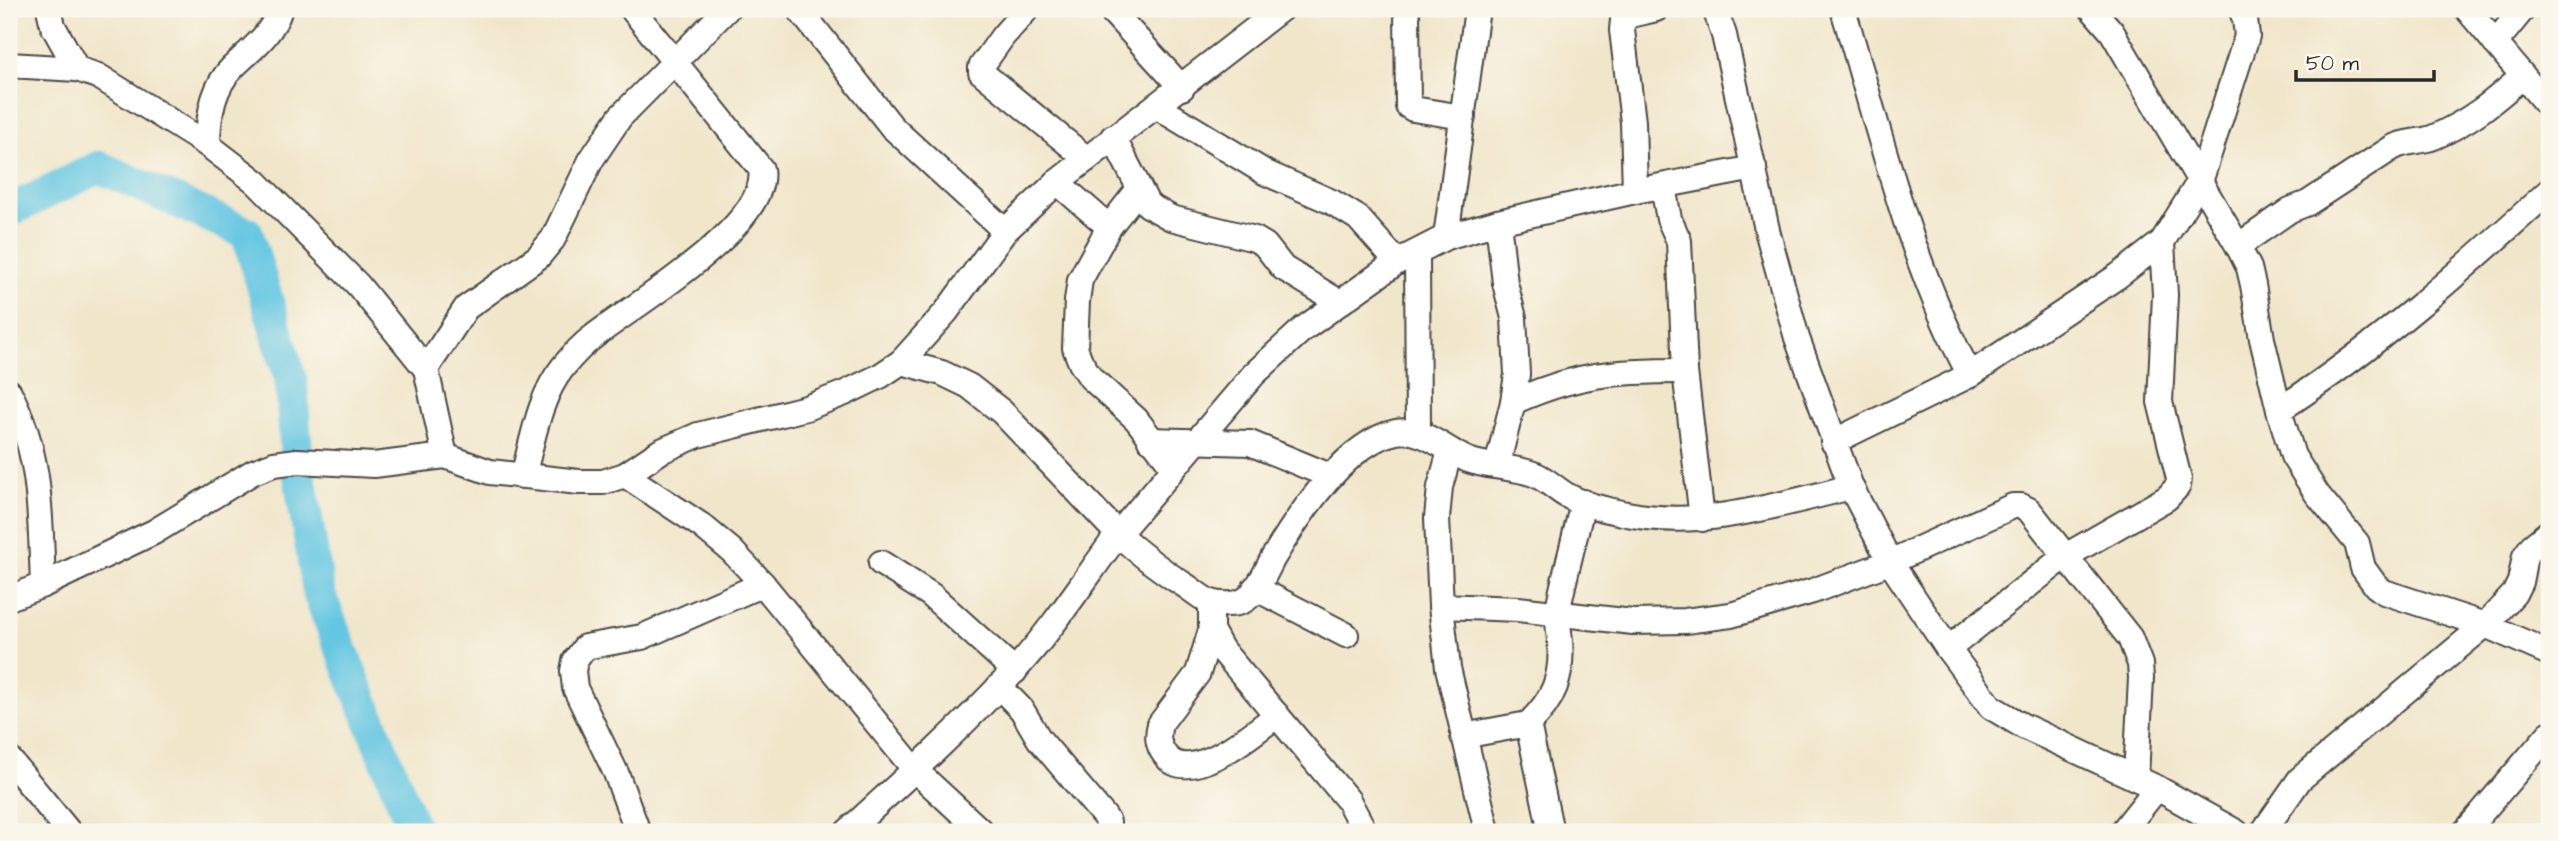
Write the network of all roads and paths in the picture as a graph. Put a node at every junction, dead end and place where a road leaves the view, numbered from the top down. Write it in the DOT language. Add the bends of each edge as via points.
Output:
graph roads {
  1 [pos="49,9"];
  2 [pos="280,9"];
  3 [pos="632,9"];
  4 [pos="727,9"];
  5 [pos="1027,9"];
  6 [pos="1110,9"];
  7 [pos="1281,9"];
  8 [pos="1408,9"];
  9 [pos="1477,9"];
  10 [pos="1656,9"];
  11 [pos="1715,9"];
  12 [pos="1843,9"];
  13 [pos="2092,9"];
  14 [pos="2241,9"];
  15 [pos="2467,9"];
  16 [pos="2523,9"];
  17 [pos="809,13"];
  18 [pos="2496,43"];
  19 [pos="676,61"];
  20 [pos="9,65"];
  21 [pos="77,69"];
  22 [pos="2523,76"];
  23 [pos="1182,88"];
  24 [pos="1156,106"];
  25 [pos="2549,107"];
  26 [pos="1462,117"];
  27 [pos="1113,137"];
  28 [pos="208,145"];
  29 [pos="1087,159"];
  30 [pos="1754,168"];
  31 [pos="2201,180"];
  32 [pos="1057,182"];
  33 [pos="1663,187"];
  34 [pos="1139,189"];
  35 [pos="1635,191"];
  36 [pos="2549,191"];
  37 [pos="1498,222"];
  38 [pos="1109,227"];
  39 [pos="1005,232"];
  40 [pos="1446,237"];
  41 [pos="2162,242"];
  42 [pos="2238,246"];
  43 [pos="1407,257"];
  44 [pos="1339,302"];
  45 [pos="901,362"];
  46 [pos="426,369"];
  47 [pos="1685,371"];
  48 [pos="1970,375"];
  49 [pos="9,392"];
  50 [pos="1513,402"];
  51 [pos="2279,410"];
  52 [pos="1418,432"];
  53 [pos="1150,440"];
  54 [pos="1197,442"];
  55 [pos="1833,442"];
  56 [pos="1450,451"];
  57 [pos="445,456"];
  58 [pos="1497,466"];
  59 [pos="1174,468"];
  60 [pos="625,475"];
  61 [pos="523,476"];
  62 [pos="1330,476"];
  63 [pos="1852,487"];
  64 [pos="1583,502"];
  65 [pos="1702,519"];
  66 [pos="2549,532"];
  67 [pos="1118,534"];
  68 [pos="2064,557"];
  69 [pos="1890,562"];
  70 [pos="881,563"];
  71 [pos="763,583"];
  72 [pos="43,585"];
  73 [pos="1255,588"];
  74 [pos="9,598"];
  75 [pos="1211,603"];
  76 [pos="1441,606"];
  77 [pos="1558,613"];
  78 [pos="2485,625"];
  79 [pos="1211,630"];
  80 [pos="1346,635"];
  81 [pos="1948,649"];
  82 [pos="2549,653"];
  83 [pos="1007,678"];
  84 [pos="1277,715"];
  85 [pos="1528,724"];
  86 [pos="2549,734"];
  87 [pos="1463,736"];
  88 [pos="9,759"];
  89 [pos="915,770"];
  90 [pos="2147,783"];
  91 [pos="1487,831"];
  92 [pos="69,832"];
  93 [pos="638,832"];
  94 [pos="847,832"];
  95 [pos="982,832"];
  96 [pos="1108,832"];
  97 [pos="1365,832"];
  98 [pos="1551,832"];
  99 [pos="2122,832"];
  100 [pos="2236,832"];
  101 [pos="2263,832"];
  102 [pos="2465,832"];
  1 -- 21 [label="street" via="53,26"];
  2 -- 28 [label="street" via="260,43 229,70 208,118"];
  3 -- 19 [label="street"];
  4 -- 19 [label="street"];
  5 -- 29 [label="street" via="981,72"];
  6 -- 23 [label="street"];
  7 -- 23 [label="street"];
  8 -- 26 [label="street" via="1408,106"];
  9 -- 26 [label="street"];
  10 -- 35 [label="street" via="1623,20"];
  11 -- 30 [label="street"];
  12 -- 48 [label="street" via="1914,243"];
  13 -- 31 [label="street" via="2112,32"];
  14 -- 31 [label="street" via="2247,36"];
  15 -- 18 [label="street"];
  16 -- 18 [label="street"];
  17 -- 39 [label="street" via="892,127"];
  18 -- 22 [label="street"];
  19 -- 46 [label="street" via="620,117 591,160 553,239 538,257 466,308"];
  19 -- 61 [label="street" via="761,169 760,190 730,233 594,336 562,369 547,395"];
  20 -- 21 [label="street"];
  21 -- 28 [label="street" via="98,76"];
  22 -- 25 [label="street"];
  22 -- 42 [label="street" via="2476,117 2423,141 2392,148"];
  23 -- 24 [label="street"];
  24 -- 27 [label="street"];
  24 -- 43 [label="street" via="1266,173 1332,202"];
  26 -- 40 [label="street"];
  27 -- 29 [label="street"];
  27 -- 34 [label="street"];
  28 -- 46 [label="street" via="256,182 358,285"];
  29 -- 32 [label="street"];
  30 -- 33 [label="street"];
  30 -- 55 [label="street" via="1797,338"];
  31 -- 41 [label="street"];
  31 -- 42 [label="street"];
  32 -- 38 [label="street"];
  32 -- 39 [label="street"];
  33 -- 35 [label="street"];
  33 -- 47 [label="street" via="1679,241"];
  34 -- 38 [label="street"];
  34 -- 44 [label="street" via="1148,205 1171,218 1255,239 1283,268"];
  35 -- 37 [label="street"];
  36 -- 51 [label="street" via="2368,349"];
  37 -- 40 [label="street"];
  37 -- 50 [label="street" via="1517,341"];
  38 -- 53 [label="street" via="1080,280 1076,348 1091,378 1136,419"];
  39 -- 45 [label="street" via="946,312"];
  40 -- 43 [label="street"];
  41 -- 48 [label="street"];
  41 -- 68 [label="street" via="2165,295 2160,402 2178,486 2167,498"];
  42 -- 51 [label="street" via="2249,268"];
  43 -- 44 [label="street"];
  43 -- 52 [label="street"];
  44 -- 54 [label="street" via="1254,374"];
  45 -- 60 [label="street" via="806,408 698,435 661,451"];
  45 -- 67 [label="street" via="969,386 1002,412"];
  46 -- 57 [label="street"];
  47 -- 50 [label="street" via="1591,375 1545,387"];
  47 -- 65 [label="street"];
  48 -- 55 [label="street"];
  49 -- 72 [label="street" via="32,449 39,485"];
  50 -- 58 [label="street"];
  51 -- 78 [label="street" via="2294,456 2317,494 2357,543 2363,568 2376,586"];
  52 -- 56 [label="street"];
  52 -- 62 [label="street" via="1386,434 1363,445"];
  53 -- 54 [label="street"];
  53 -- 59 [label="street"];
  54 -- 59 [label="street"];
  54 -- 62 [label="street" via="1250,443"];
  55 -- 63 [label="street"];
  56 -- 58 [label="street"];
  56 -- 76 [label="street" via="1437,518"];
  57 -- 61 [label="street" via="490,472"];
  57 -- 72 [label="street" via="374,465 297,460 274,464 155,532"];
  58 -- 64 [label="street" via="1538,476"];
  59 -- 67 [label="street"];
  60 -- 61 [label="street" via="603,482"];
  60 -- 71 [label="street" via="702,526"];
  62 -- 73 [label="street"];
  63 -- 65 [label="street"];
  63 -- 69 [label="street"];
  64 -- 65 [label="street" via="1657,520"];
  64 -- 77 [label="street"];
  66 -- 78 [label="street" via="2525,556 2514,594"];
  67 -- 75 [label="street" via="1162,572"];
  67 -- 83 [label="street"];
  68 -- 69 [label="street" via="2029,510 2013,506"];
  68 -- 81 [label="street"];
  68 -- 90 [label="street" via="2121,625 2140,664"];
  69 -- 77 [label="street" via="1731,615 1633,622"];
  69 -- 81 [label="street"];
  70 -- 83 [label="street" via="931,595"];
  71 -- 89 [label="street"];
  71 -- 93 [label="street" via="642,637 585,647 575,661 575,688"];
  72 -- 74 [label="street"];
  73 -- 75 [label="street" via="1244,601"];
  73 -- 80 [label="street"];
  75 -- 79 [label="street"];
  76 -- 77 [label="street"];
  76 -- 87 [label="street"];
  77 -- 85 [label="street" via="1559,680 1542,711"];
  78 -- 82 [label="street"];
  78 -- 101 [label="street" via="2300,779"];
  79 -- 84 [label="street" via="1222,650"];
  79 -- 84 [label="street" via="1198,673 1160,724 1159,746 1168,758 1183,766 1195,765 1233,747"];
  81 -- 90 [label="street" via="1991,707"];
  83 -- 89 [label="street"];
  83 -- 96 [label="street" via="1039,739 1104,816"];
  84 -- 97 [label="street" via="1348,800"];
  85 -- 87 [label="street"];
  85 -- 98 [label="street"];
  86 -- 102 [label="street"];
  87 -- 91 [label="street"];
  88 -- 92 [label="street"];
  89 -- 94 [label="street"];
  89 -- 95 [label="street"];
  90 -- 99 [label="street"];
  90 -- 100 [label="street"];
}
